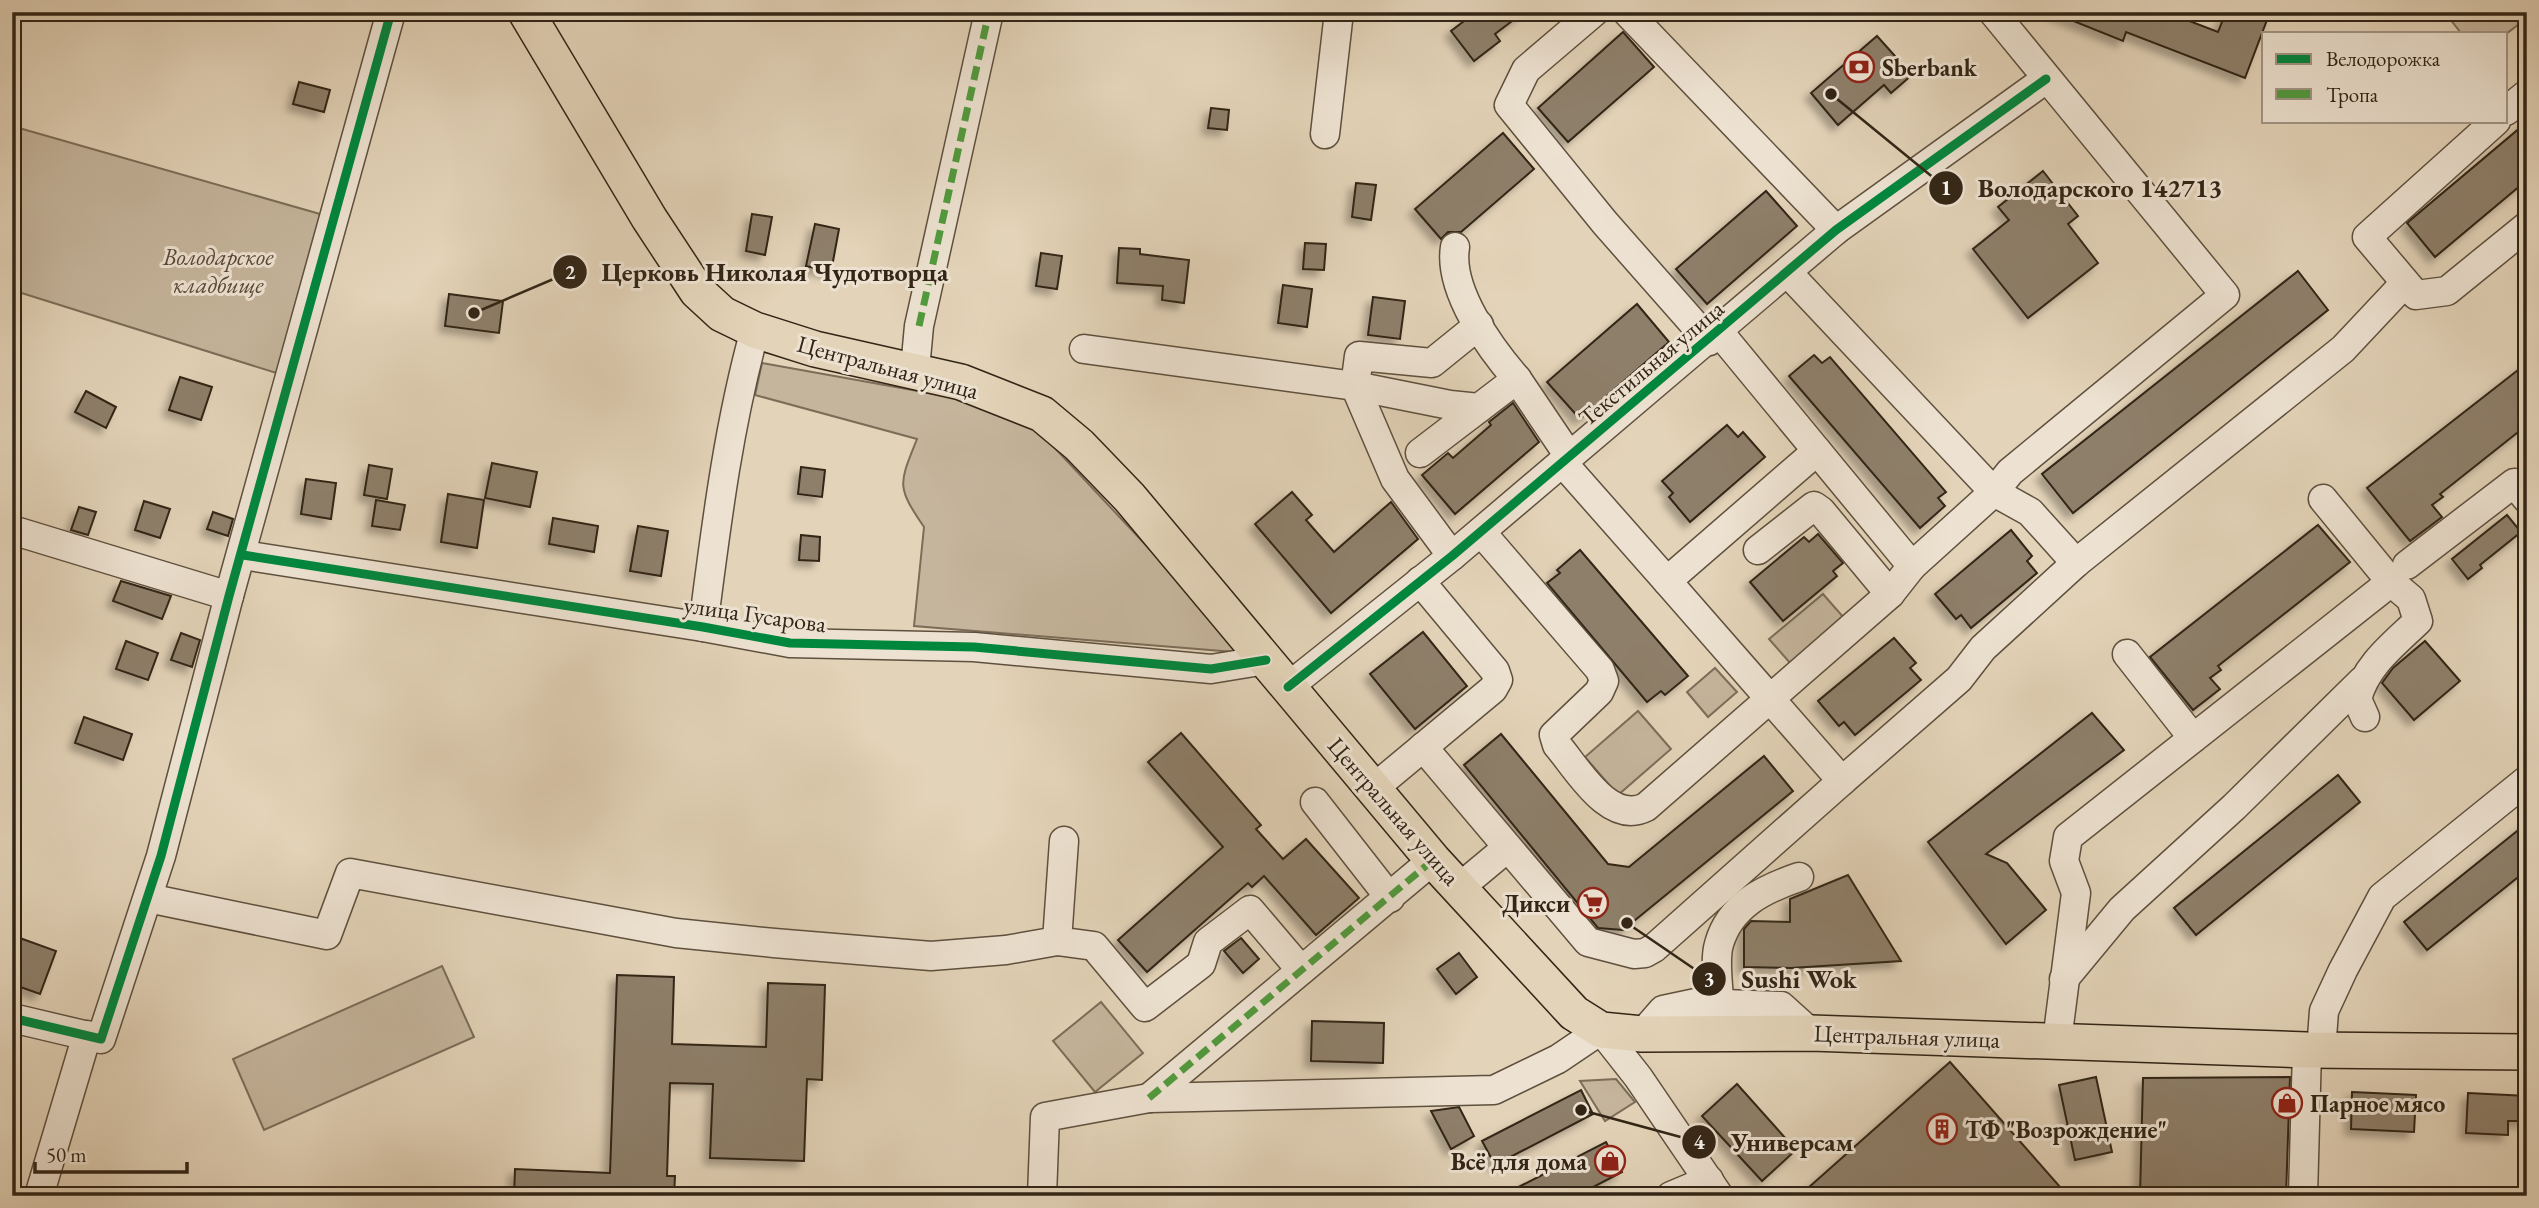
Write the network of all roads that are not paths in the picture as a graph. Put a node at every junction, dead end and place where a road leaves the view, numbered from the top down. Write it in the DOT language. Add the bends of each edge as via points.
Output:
graph roads {
  1 [pos="391,12"];
  2 [pos="526,12"];
  3 [pos="989,12"];
  4 [pos="1339,12"];
  5 [pos="1594,12"];
  6 [pos="1627,12"];
  7 [pos="1993,12"];
  8 [pos="2046,79"];
  9 [pos="2527,94"];
  10 [pos="2508,109"];
  11 [pos="2495,122"];
  12 [pos="1325,134"];
  13 [pos="2527,226"];
  14 [pos="1836,230"];
  15 [pos="1455,247"];
  16 [pos="1788,273"];
  17 [pos="2405,283"];
  18 [pos="1479,325"];
  19 [pos="755,330"];
  20 [pos="1714,337"];
  21 [pos="1084,349"];
  22 [pos="915,369"];
  23 [pos="1517,379"];
  24 [pos="1356,386"];
  25 [pos="1479,408"];
  26 [pos="1817,451"];
  27 [pos="1420,453"];
  28 [pos="1566,459"];
  29 [pos="1852,492"];
  30 [pos="1994,492"];
  31 [pos="2323,499"];
  32 [pos="2527,499"];
  33 [pos="1825,516"];
  34 [pos="12,530"];
  35 [pos="1481,532"];
  36 [pos="1758,550"];
  37 [pos="243,555"];
  38 [pos="1452,556"];
  39 [pos="2076,563"];
  40 [pos="1912,566"];
  41 [pos="2399,573"];
  42 [pos="1667,581"];
  43 [pos="1420,582"];
  44 [pos="1890,594"];
  45 [pos="229,596"];
  46 [pos="703,627"];
  47 [pos="2127,654"];
  48 [pos="1265,660"];
  49 [pos="2362,681"];
  50 [pos="1288,687"];
  51 [pos="1770,698"];
  52 [pos="2365,717"];
  53 [pos="2193,738"];
  54 [pos="1423,747"];
  55 [pos="2527,780"];
  56 [pos="1842,781"];
  57 [pos="1374,788"];
  58 [pos="1315,802"];
  59 [pos="1064,841"];
  60 [pos="1507,848"];
  61 [pos="1433,860"];
  62 [pos="1799,877"];
  63 [pos="1459,888"];
  64 [pos="148,898"];
  65 [pos="1390,898"];
  66 [pos="1057,941"];
  67 [pos="1301,970"];
  68 [pos="2064,979"];
  69 [pos="1719,1004"];
  70 [pos="12,1018"];
  71 [pos="1601,1030"];
  72 [pos="1811,1033"];
  73 [pos="1642,1034"];
  74 [pos="87,1035"];
  75 [pos="2057,1041"];
  76 [pos="2314,1050"];
  77 [pos="2527,1052"];
  78 [pos="1149,1098"];
  79 [pos="1714,1188"];
  80 [pos="39,1196"];
  81 [pos="1042,1196"];
  82 [pos="1671,1196"];
  83 [pos="2303,1196"];
  1 -- 37 [label="street"];
  2 -- 19 [label="main road, Центральная улица" via="697,290 722,314"];
  3 -- 22 [label="street" via="919,326"];
  4 -- 12 [label="street"];
  5 -- 20 [label="street" via="1526,70 1509,105 1605,223"];
  6 -- 14 [label="street"];
  7 -- 8 [label="street"];
  8 -- 14 [label="street, Текстильная улица"];
  8 -- 30 [label="street" via="2225,295 2010,472"];
  9 -- 10 [label="street"];
  11 -- 17 [label="street" via="2367,237"];
  13 -- 17 [label="street" via="2447,291 2416,295"];
  14 -- 16 [label="street, Текстильная улица"];
  15 -- 18 [label="street" via="1453,262"];
  16 -- 20 [label="street, Текстильная улица"];
  16 -- 30 [label="street"];
  17 -- 39 [label="street" via="2343,349"];
  18 -- 23 [label="street" via="1489,346"];
  18 -- 24 [label="street" via="1432,363 1359,356"];
  19 -- 22 [label="main road, Центральная улица" via="815,349"];
  19 -- 46 [label="street" via="741,379 719,500"];
  20 -- 26 [label="street"];
  20 -- 28 [label="street, Текстильная улица"];
  21 -- 24 [label="street"];
  22 -- 48 [label="main road, Центральная улица" via="1042,414 1130,498"];
  23 -- 25 [label="street"];
  23 -- 28 [label="street"];
  24 -- 25 [label="street"];
  24 -- 38 [label="street" via="1395,479"];
  25 -- 27 [label="street"];
  26 -- 29 [label="street"];
  26 -- 42 [label="street"];
  28 -- 35 [label="street, Текстильная улица"];
  28 -- 42 [label="street"];
  29 -- 33 [label="street"];
  29 -- 40 [label="street"];
  30 -- 39 [label="street" via="2030,512"];
  30 -- 40 [label="street"];
  31 -- 41 [label="street"];
  32 -- 41 [label="street" via="2514,483"];
  33 -- 36 [label="street" via="1814,506 1806,509"];
  33 -- 44 [label="street"];
  34 -- 45 [label="street"];
  35 -- 38 [label="street, Текстильная улица"];
  35 -- 51 [label="street" via="1600,670 1604,681 1599,692 1554,735 1604,800 1616,808 1638,811 1646,807"];
  37 -- 45 [label="street"];
  37 -- 46 [label="street, улица Гусарова"];
  38 -- 43 [label="street, Текстильная улица"];
  39 -- 56 [label="street" via="1983,648 1959,679"];
  40 -- 44 [label="street"];
  41 -- 49 [label="street" via="2418,621"];
  41 -- 53 [label="street"];
  42 -- 51 [label="street"];
  43 -- 50 [label="street, Текстильная улица"];
  43 -- 54 [label="street" via="1495,671 1497,680 1493,689"];
  44 -- 51 [label="street"];
  45 -- 64 [label="street"];
  46 -- 48 [label="street, улица Гусарова" via="790,643 974,647 1211,669"];
  47 -- 53 [label="street"];
  48 -- 50 [label="main road, Центральная улица"];
  49 -- 52 [label="street" via="2357,699"];
  49 -- 68 [label="street" via="2122,909"];
  50 -- 57 [label="main road, Центральная улица"];
  51 -- 56 [label="street"];
  53 -- 68 [label="street" via="2068,837 2064,861 2076,893"];
  54 -- 57 [label="street"];
  54 -- 60 [label="street"];
  55 -- 76 [label="street" via="2382,897 2324,1011"];
  56 -- 60 [label="street" via="1645,953 1588,942"];
  57 -- 61 [label="main road, Центральная улица"];
  58 -- 65 [label="street"];
  59 -- 66 [label="street"];
  60 -- 63 [label="street"];
  61 -- 63 [label="main road, Центральная улица"];
  61 -- 65 [label="street"];
  62 -- 69 [label="street" via="1760,891 1729,921 1718,946"];
  63 -- 71 [label="main road, Центральная улица" via="1574,1013"];
  64 -- 66 [label="street" via="327,935 350,873 676,933 774,943 931,956"];
  64 -- 74 [label="street" via="102,1038"];
  65 -- 67 [label="street"];
  66 -- 67 [label="street" via="1094,946 1145,1007 1200,964 1208,942 1250,910"];
  67 -- 78 [label="street"];
  68 -- 75 [label="street"];
  69 -- 72 [label="street" via="1781,1006"];
  69 -- 73 [label="street" via="1663,1010"];
  70 -- 74 [label="street"];
  71 -- 73 [label="main road, Центральная улица"];
  71 -- 78 [label="street" via="1558,1059 1494,1090"];
  71 -- 79 [label="street"];
  72 -- 73 [label="main road, Центральная улица"];
  72 -- 75 [label="main road, Центральная улица"];
  74 -- 80 [label="street"];
  75 -- 76 [label="main road, Центральная улица"];
  76 -- 77 [label="main road, Центральная улица"];
  76 -- 83 [label="street"];
  78 -- 81 [label="street" via="1045,1117"];
  79 -- 82 [label="street"];
}
